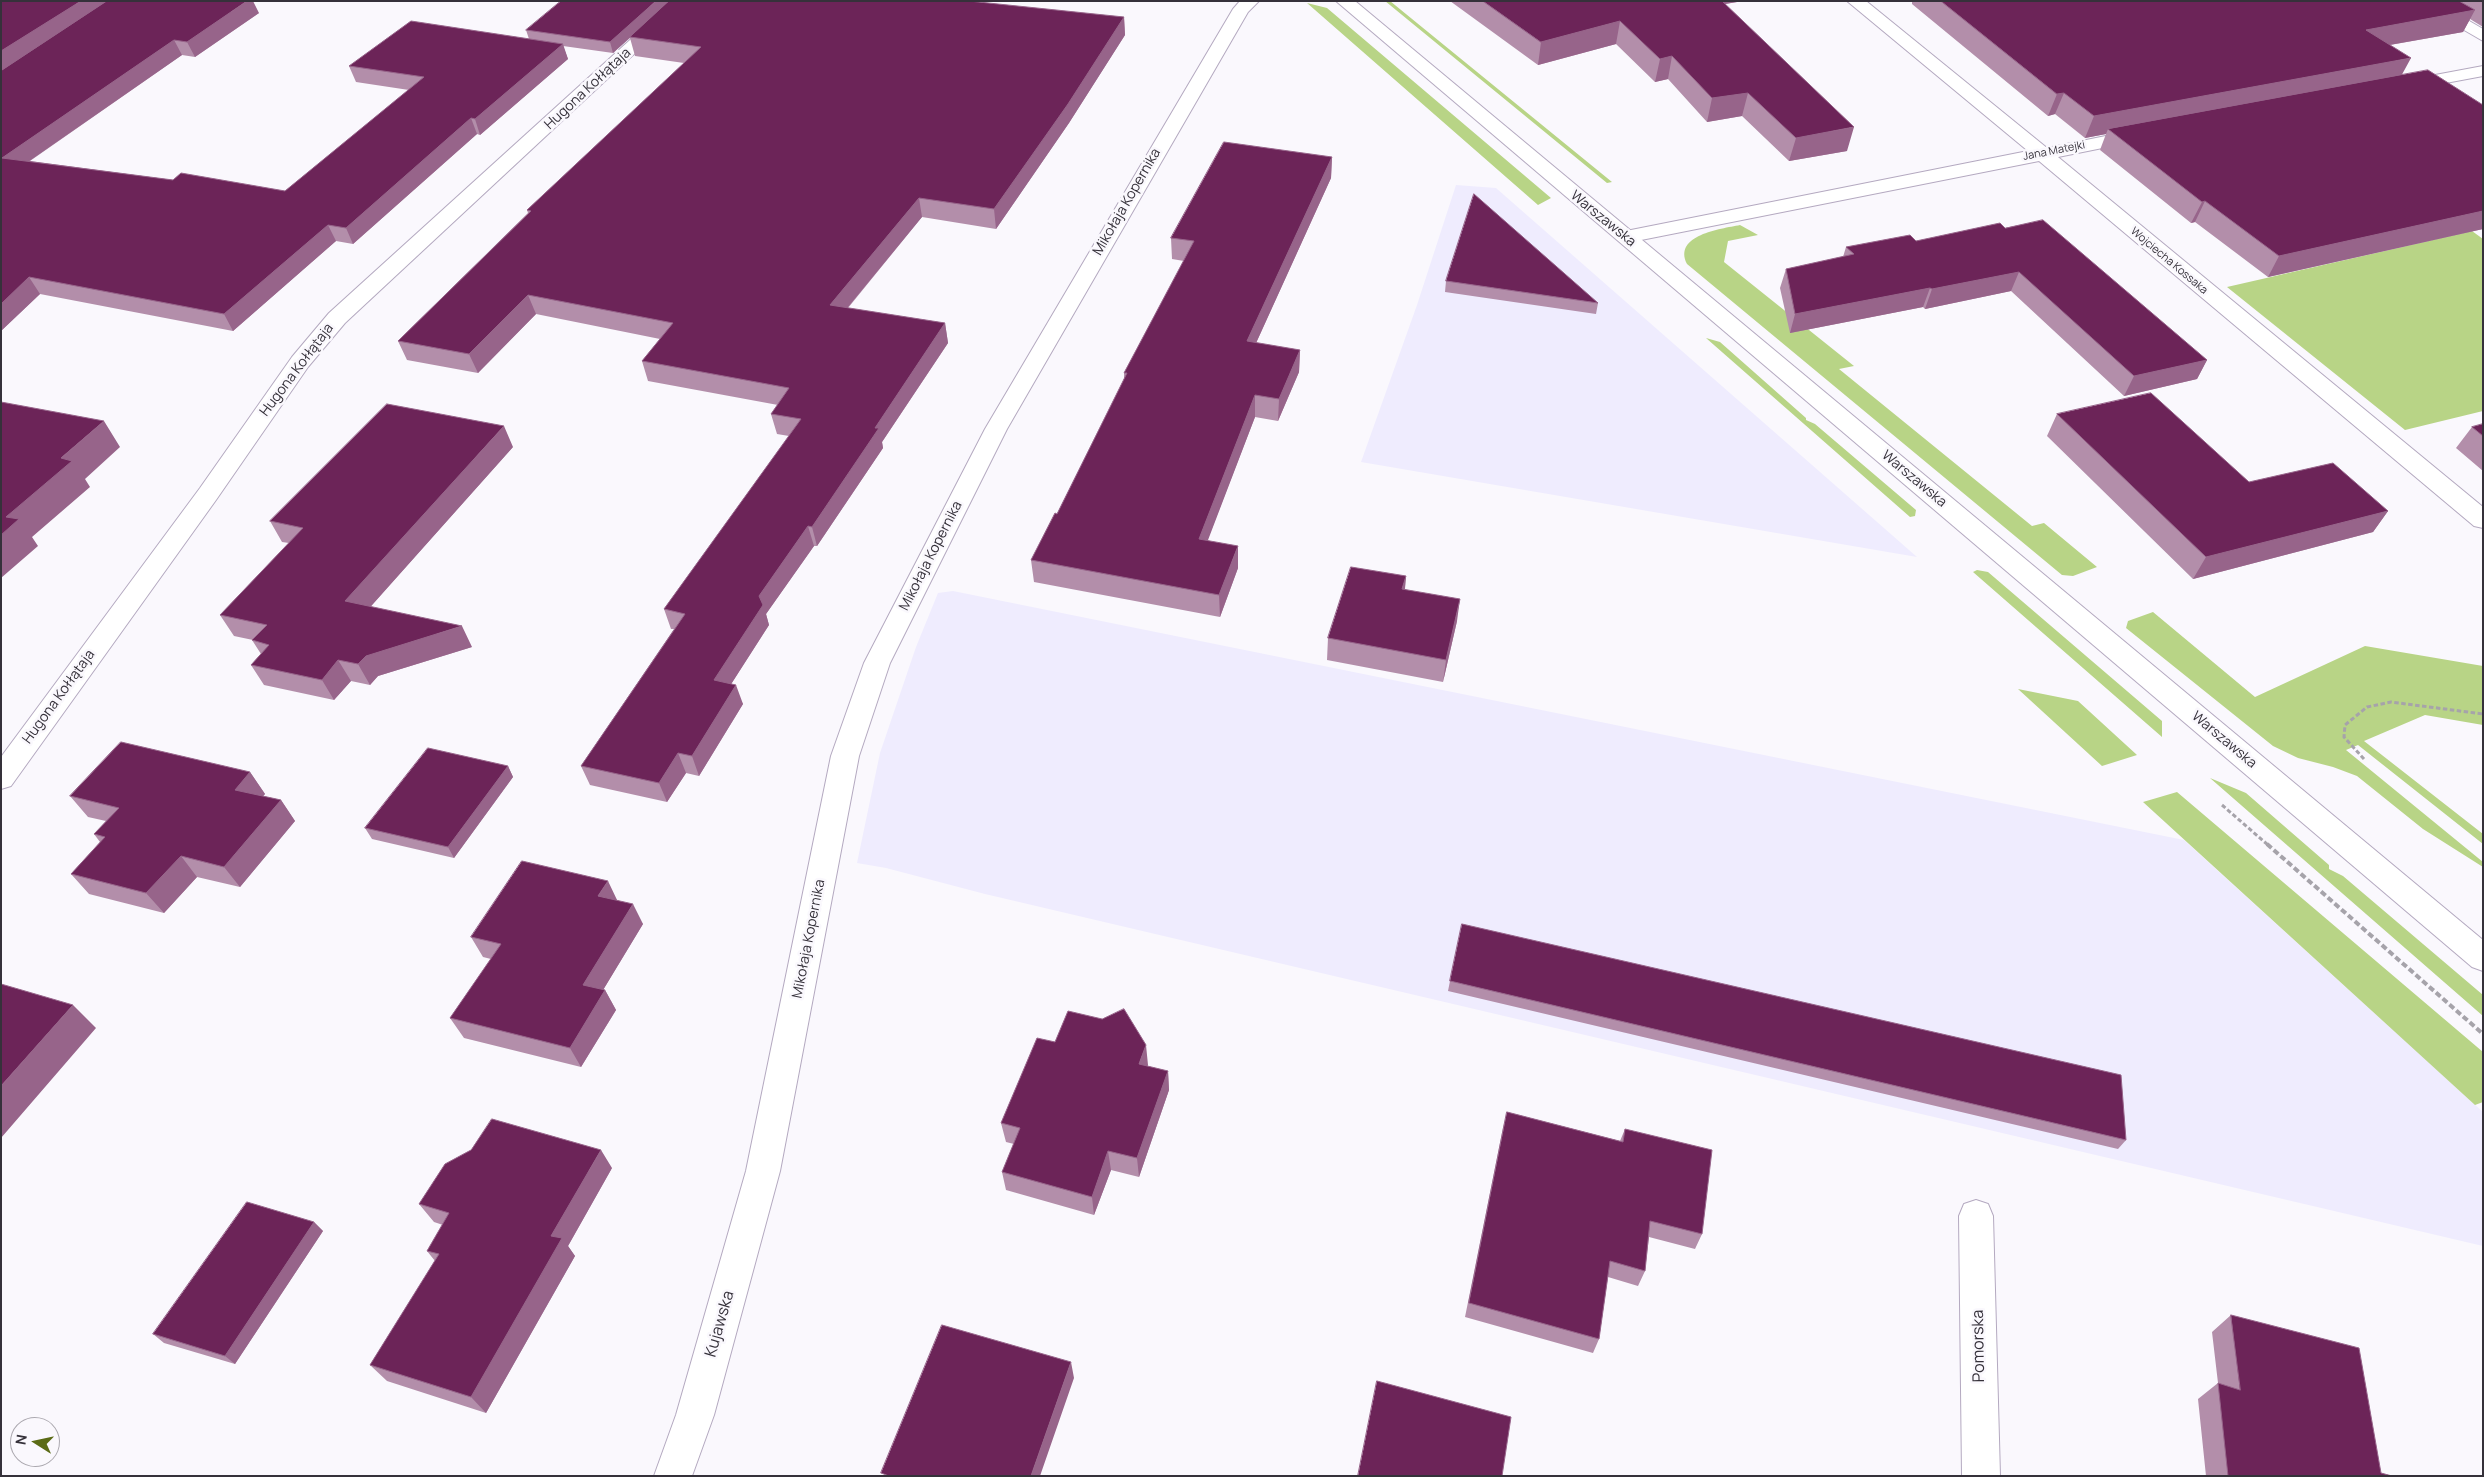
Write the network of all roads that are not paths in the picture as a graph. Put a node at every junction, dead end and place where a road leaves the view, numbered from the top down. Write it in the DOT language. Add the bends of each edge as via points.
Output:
graph roads {
  1 [pos="683,1"];
  2 [pos="1250,1"];
  3 [pos="1344,1"];
  4 [pos="1855,1"];
  5 [pos="2422,1"];
  6 [pos="2483,36"];
  7 [pos="2483,71"];
  8 [pos="2385,89"];
  9 [pos="2159,131"];
  10 [pos="2042,153"];
  11 [pos="1626,237"];
  12 [pos="2483,520"];
  13 [pos="1,778"];
  14 [pos="2483,958"];
  15 [pos="763,1172"];
  16 [pos="1976,1216"];
  17 [pos="673,1476"];
  18 [pos="1981,1476"];
  1 -- 13 [label="street, Hugona Kołłątaja" via="337,318 300,362"];
  2 -- 15 [label="street, Mikołaja Kopernika" via="1241,8 996,429 877,663 844,756"];
  3 -- 11 [label="street, Warszawska"];
  4 -- 10 [label="street, Wojciecha Kossaka"];
  5 -- 6 [label="street"];
  7 -- 8 [label="street"];
  9 -- 10 [label="street, Jana Matejki"];
  10 -- 11 [label="street, Jana Matejki"];
  10 -- 12 [label="street, Wojciecha Kossaka"];
  11 -- 14 [label="street, Warszawska"];
  15 -- 17 [label="street, Kujawska" via="694,1415"];
  16 -- 18 [label="street, Pomorska"];
}
